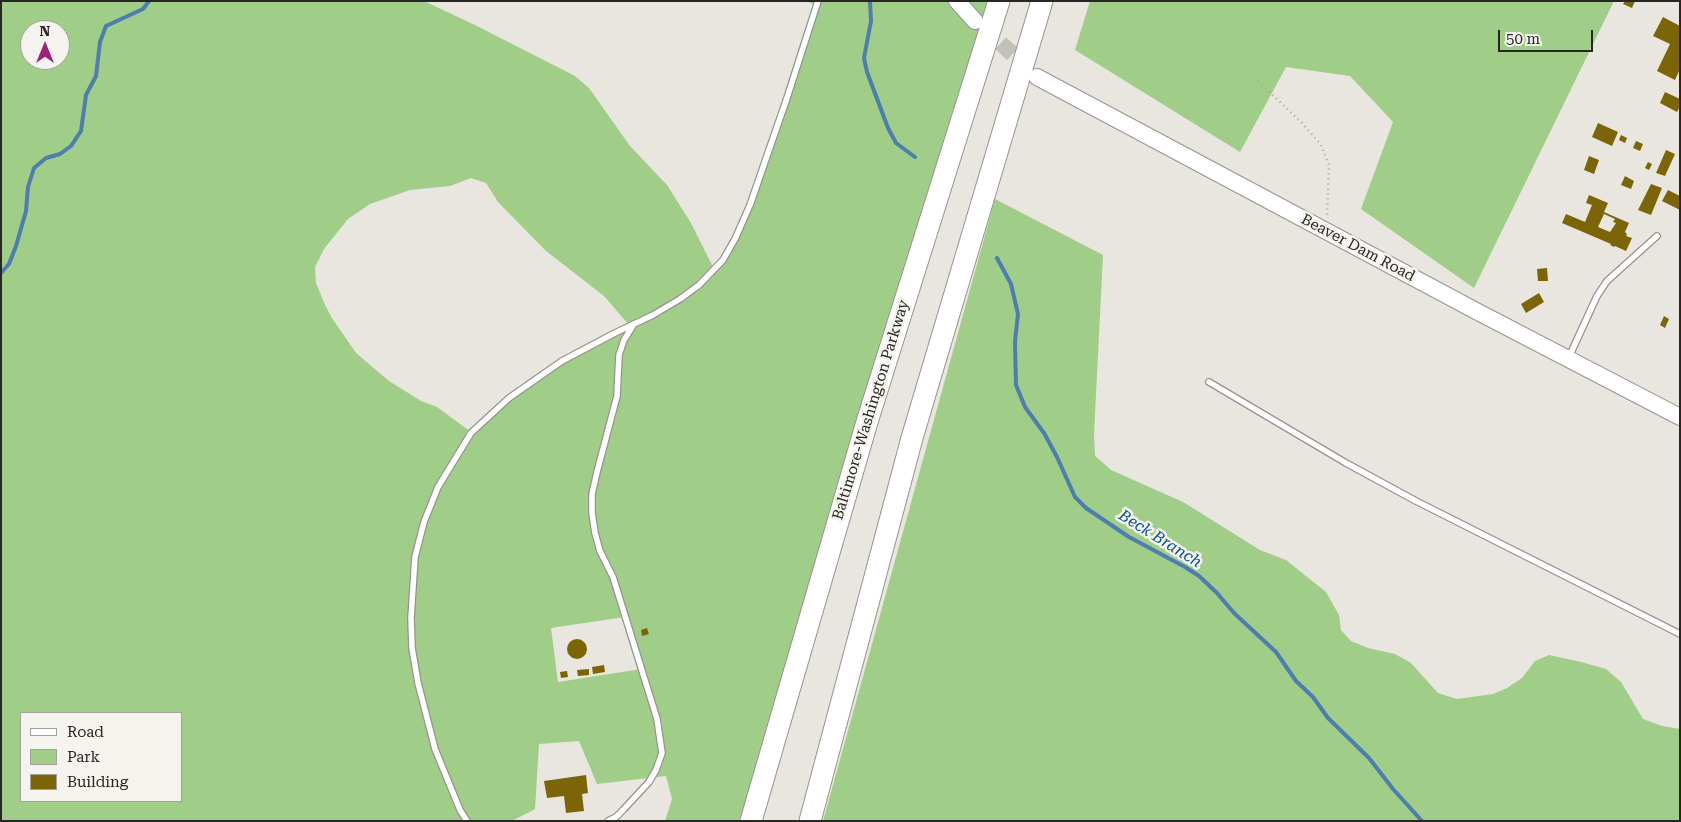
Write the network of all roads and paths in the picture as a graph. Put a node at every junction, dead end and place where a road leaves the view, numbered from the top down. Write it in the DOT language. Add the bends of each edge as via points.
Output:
graph roads {
  1 [pos="818,1"];
  2 [pos="957,1"];
  3 [pos="999,1"];
  4 [pos="1042,1"];
  5 [pos="975,21"];
  6 [pos="1037,77"];
  7 [pos="1258,80"];
  8 [pos="1325,231"];
  9 [pos="1657,236"];
  10 [pos="634,324"];
  11 [pos="1568,359"];
  12 [pos="1208,382"];
  13 [pos="1680,417"];
  14 [pos="1680,634"];
  15 [pos="467,821"];
  16 [pos="608,821"];
  17 [pos="751,821"];
  18 [pos="810,821"];
  1 -- 10 [label="lane" via="761,175 735,240 699,285"];
  2 -- 5 [label="street"];
  3 -- 17 [label="highway, Baltimore-Washington Parkway" via="861,441"];
  4 -- 18 [label="highway" via="910,447"];
  6 -- 8 [label="street, Beaver Dam Road"];
  7 -- 8 [label="path" via="1321,145 1329,165"];
  8 -- 11 [label="street, Beaver Dam Road"];
  9 -- 11 [label="lane" via="1607,282"];
  10 -- 15 [label="lane" via="562,361 509,398 471,433 438,487 424,522 412,587 412,648 435,749"];
  10 -- 16 [label="lane" via="619,355 616,396 592,494 592,513 594,533 613,577 657,718 662,753 649,782"];
  11 -- 13 [label="street, Beaver Dam Road"];
  12 -- 14 [label="lane" via="1416,501"];
}
